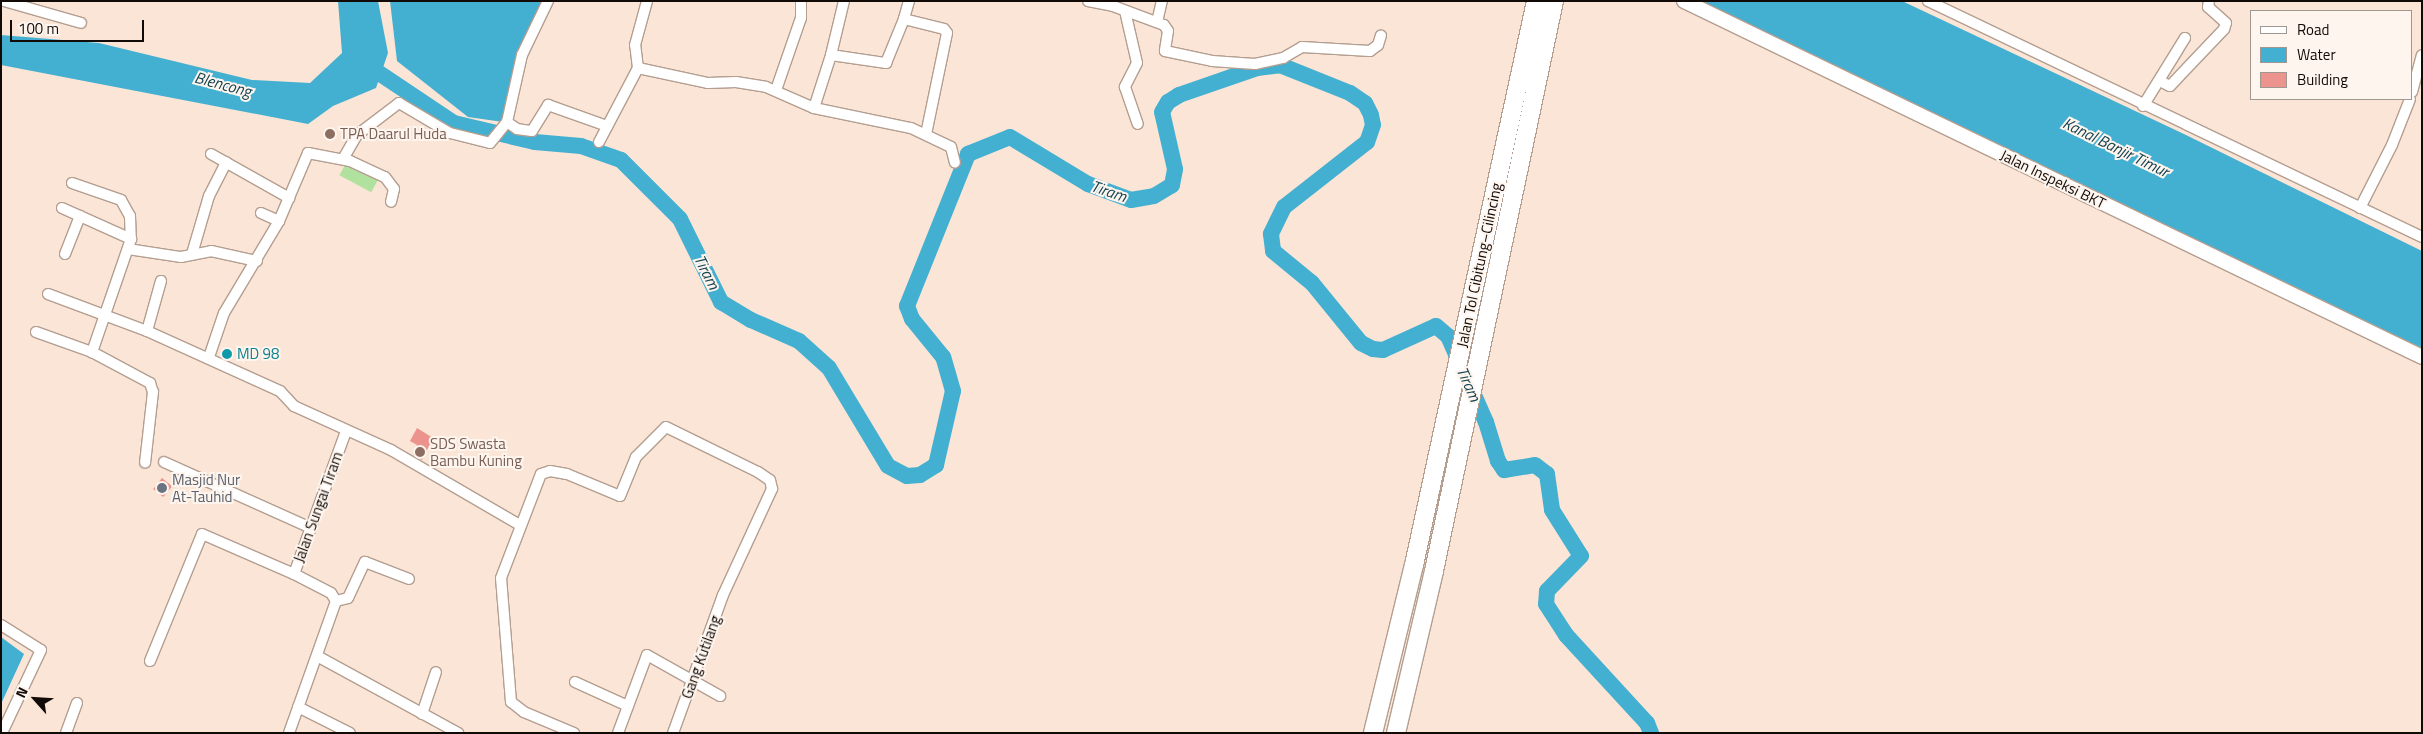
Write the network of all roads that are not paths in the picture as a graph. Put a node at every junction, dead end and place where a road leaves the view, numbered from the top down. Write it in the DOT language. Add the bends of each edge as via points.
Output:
graph roads {
  1 [pos="4,1"];
  2 [pos="548,1"];
  3 [pos="647,1"];
  4 [pos="801,1"];
  5 [pos="844,1"];
  6 [pos="909,1"];
  7 [pos="1088,1"];
  8 [pos="1162,1"];
  9 [pos="1536,1"];
  10 [pos="1554,1"];
  11 [pos="1684,1"];
  12 [pos="1928,1"];
  13 [pos="2210,1"];
  14 [pos="1125,12"];
  15 [pos="904,19"];
  16 [pos="1157,22"];
  17 [pos="81,23"];
  18 [pos="1381,35"];
  19 [pos="2185,38"];
  20 [pos="831,55"];
  21 [pos="2422,55"];
  22 [pos="638,68"];
  23 [pos="2160,81"];
  24 [pos="2413,88"];
  25 [pos="776,90"];
  26 [pos="2410,100"];
  27 [pos="2143,106"];
  28 [pos="814,108"];
  29 [pos="506,124"];
  30 [pos="1138,124"];
  31 [pos="607,126"];
  32 [pos="926,134"];
  33 [pos="599,142"];
  34 [pos="210,154"];
  35 [pos="343,159"];
  36 [pos="226,162"];
  37 [pos="955,163"];
  38 [pos="72,183"];
  39 [pos="290,198"];
  40 [pos="390,202"];
  41 [pos="62,208"];
  42 [pos="2360,208"];
  43 [pos="261,213"];
  44 [pos="80,216"];
  45 [pos="279,221"];
  46 [pos="2422,237"];
  47 [pos="130,244"];
  48 [pos="65,254"];
  49 [pos="192,254"];
  50 [pos="257,261"];
  51 [pos="161,281"];
  52 [pos="48,294"];
  53 [pos="106,314"];
  54 [pos="147,331"];
  55 [pos="36,332"];
  56 [pos="92,352"];
  57 [pos="2422,356"];
  58 [pos="209,357"];
  59 [pos="346,431"];
  60 [pos="164,462"];
  61 [pos="145,463"];
  62 [pos="520,525"];
  63 [pos="311,528"];
  64 [pos="294,574"];
  65 [pos="409,579"];
  66 [pos="336,602"];
  67 [pos="1,625"];
  68 [pos="317,656"];
  69 [pos="150,661"];
  70 [pos="436,672"];
  71 [pos="693,681"];
  72 [pos="574,682"];
  73 [pos="720,696"];
  74 [pos="77,703"];
  75 [pos="628,706"];
  76 [pos="298,707"];
  77 [pos="422,714"];
  78 [pos="2,733"];
  79 [pos="66,733"];
  80 [pos="289,733"];
  81 [pos="350,733"];
  82 [pos="458,733"];
  83 [pos="574,733"];
  84 [pos="618,733"];
  85 [pos="672,733"];
  86 [pos="1373,733"];
  87 [pos="1396,733"];
  1 -- 17 [label="street"];
  2 -- 29 [label="street" via="522,55"];
  3 -- 22 [label="street" via="635,45"];
  4 -- 25 [label="street" via="801,18"];
  5 -- 20 [label="street"];
  6 -- 15 [label="street"];
  7 -- 14 [label="street"];
  8 -- 16 [label="street"];
  9 -- 86 [label="highway, Jalan Tol Cibitung–Cilincing" via="1414,565"];
  10 -- 87 [label="highway, Jalan Tol Cibitung–Cilincing" via="1436,562"];
  11 -- 57 [label="street, Jalan Inspeksi BKT"];
  12 -- 27 [label="street"];
  13 -- 23 [label="street" via="2208,7 2226,23 2224,29 2170,86"];
  14 -- 16 [label="street"];
  14 -- 30 [label="street" via="1137,63 1125,87"];
  15 -- 20 [label="street" via="886,63"];
  15 -- 32 [label="street" via="944,29 947,34"];
  16 -- 18 [label="street" via="1168,29 1164,48 1168,52 1246,64 1283,58 1302,47 1370,50 1378,45"];
  19 -- 23 [label="street"];
  20 -- 28 [label="street"];
  21 -- 24 [label="street"];
  22 -- 25 [label="street" via="708,83 736,82"];
  22 -- 31 [label="street"];
  23 -- 27 [label="street"];
  25 -- 28 [label="street"];
  26 -- 42 [label="street" via="2392,145"];
  27 -- 42 [label="street"];
  28 -- 32 [label="street"];
  29 -- 31 [label="street" via="532,131 548,105"];
  29 -- 35 [label="street" via="498,136 486,144 467,140 399,103 357,134"];
  31 -- 33 [label="street"];
  32 -- 37 [label="street" via="951,147"];
  34 -- 36 [label="street"];
  35 -- 39 [label="street" via="308,153"];
  35 -- 40 [label="street" via="390,180 394,189"];
  36 -- 39 [label="street"];
  36 -- 49 [label="street" via="209,196"];
  38 -- 47 [label="street" via="124,202 130,216"];
  39 -- 45 [label="street"];
  41 -- 44 [label="street"];
  42 -- 46 [label="street"];
  43 -- 45 [label="street"];
  44 -- 47 [label="street"];
  44 -- 48 [label="street"];
  45 -- 50 [label="street"];
  47 -- 49 [label="street" via="181,257"];
  47 -- 53 [label="street"];
  49 -- 50 [label="street" via="211,251"];
  50 -- 58 [label="street" via="224,312"];
  51 -- 54 [label="street"];
  52 -- 53 [label="street"];
  53 -- 54 [label="street"];
  53 -- 56 [label="street"];
  54 -- 58 [label="street"];
  55 -- 56 [label="street"];
  56 -- 61 [label="street" via="151,384"];
  58 -- 59 [label="street" via="280,391 294,406"];
  59 -- 62 [label="street" via="391,450"];
  59 -- 63 [label="street, Jalan Sungai Tiram"];
  60 -- 63 [label="street"];
  62 -- 71 [label="street, Gang Kutilang" via="544,472 567,474 620,496 636,457 663,429 669,428 771,482 772,490 731,581"];
  62 -- 83 [label="street" via="500,583 510,697 524,712"];
  63 -- 64 [label="street, Jalan Sungai Tiram"];
  64 -- 66 [label="street, Jalan Sungai Tiram" via="331,593"];
  64 -- 69 [label="street" via="223,540 200,535"];
  65 -- 66 [label="street" via="366,562 348,598"];
  66 -- 68 [label="street"];
  67 -- 78 [label="street" via="40,650"];
  68 -- 76 [label="street"];
  68 -- 77 [label="street"];
  70 -- 77 [label="street"];
  71 -- 73 [label="street"];
  71 -- 75 [label="street" via="647,655"];
  71 -- 85 [label="street, Gang Kutilang"];
  72 -- 75 [label="street"];
  74 -- 79 [label="street"];
  75 -- 84 [label="street"];
  76 -- 80 [label="street"];
  76 -- 81 [label="street"];
  77 -- 82 [label="street"];
}
